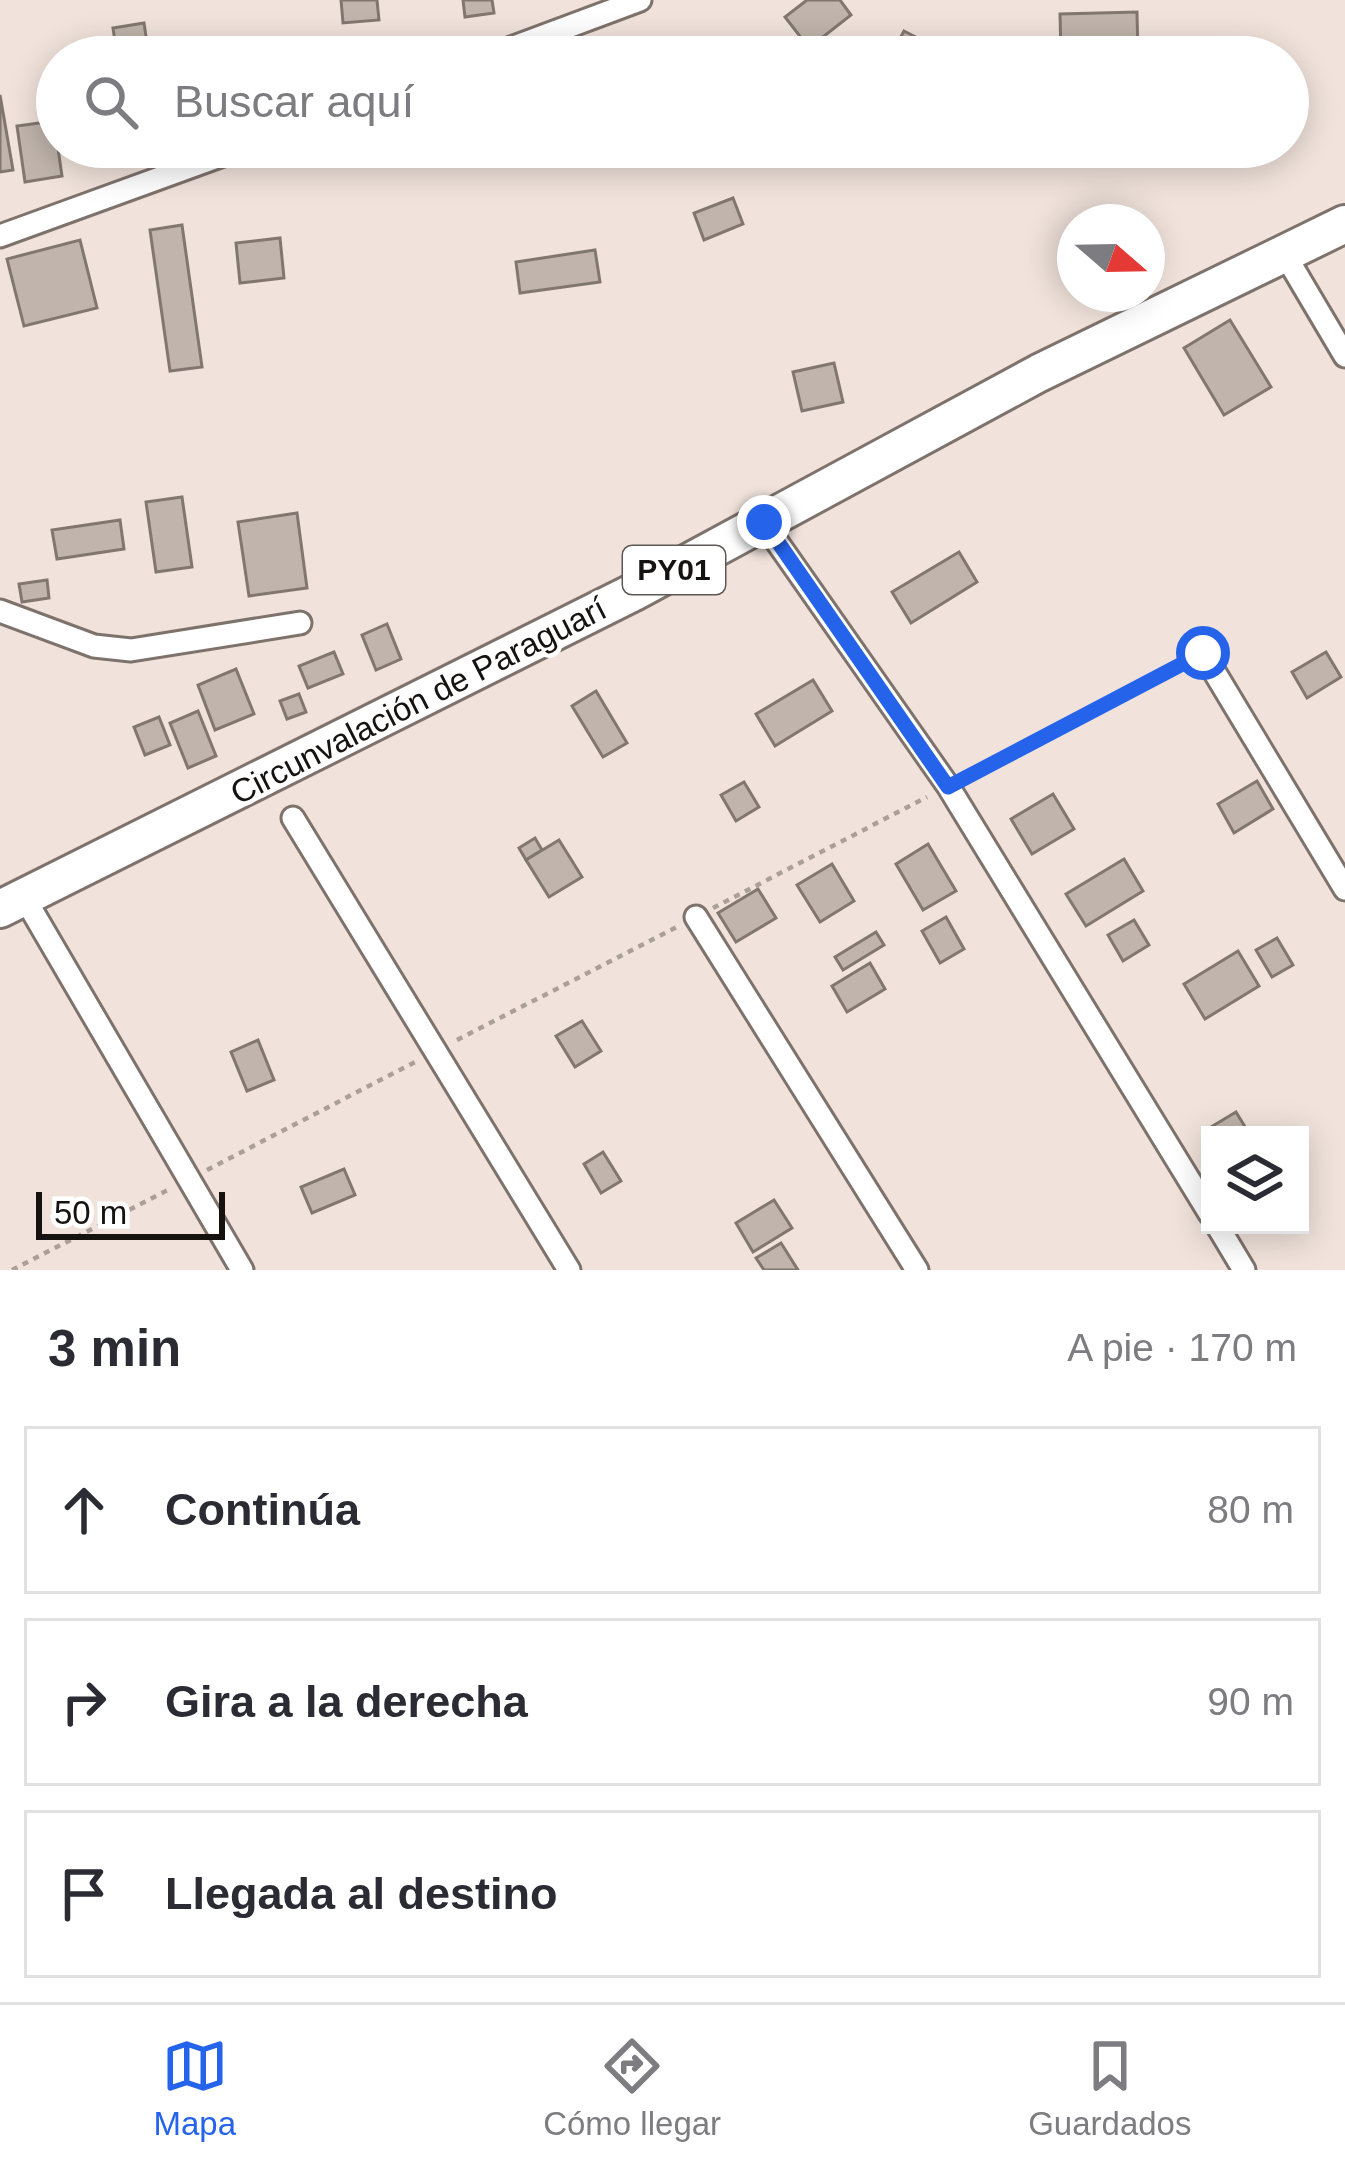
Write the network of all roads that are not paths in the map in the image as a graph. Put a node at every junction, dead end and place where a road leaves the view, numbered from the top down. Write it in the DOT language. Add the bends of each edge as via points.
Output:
graph roads {
  1 [pos="640,0"];
  2 [pos="544,36"];
  3 [pos="187,168"];
  4 [pos="1345,224"];
  5 [pos="0,236"];
  6 [pos="1284,253"];
  7 [pos="1345,356"];
  8 [pos="764,522"];
  9 [pos="0,611"];
  10 [pos="300,623"];
  11 [pos="1203,653"];
  12 [pos="293,818"];
  13 [pos="1345,889"];
  14 [pos="12,903"];
  15 [pos="696,917"];
  16 [pos="1201,1199"];
  17 [pos="1222,1234"];
  18 [pos="242,1270"];
  19 [pos="569,1270"];
  20 [pos="917,1270"];
  21 [pos="1244,1270"];
  1 -- 2 [label="street"];
  3 -- 5 [label="street"];
  4 -- 6 [label="highway, Circunvalación de Paraguarí / PY01"];
  6 -- 7 [label="street"];
  6 -- 8 [label="highway, Circunvalación de Paraguarí / PY01"];
  8 -- 14 [label="highway, Circunvalación de Paraguarí / PY01"];
  8 -- 16 [label="street" via="948,787"];
  9 -- 10 [label="street" via="94,646 131,650"];
  11 -- 13 [label="street"];
  12 -- 19 [label="street"];
  14 -- 18 [label="street"];
  15 -- 20 [label="street"];
  17 -- 21 [label="street"];
}
